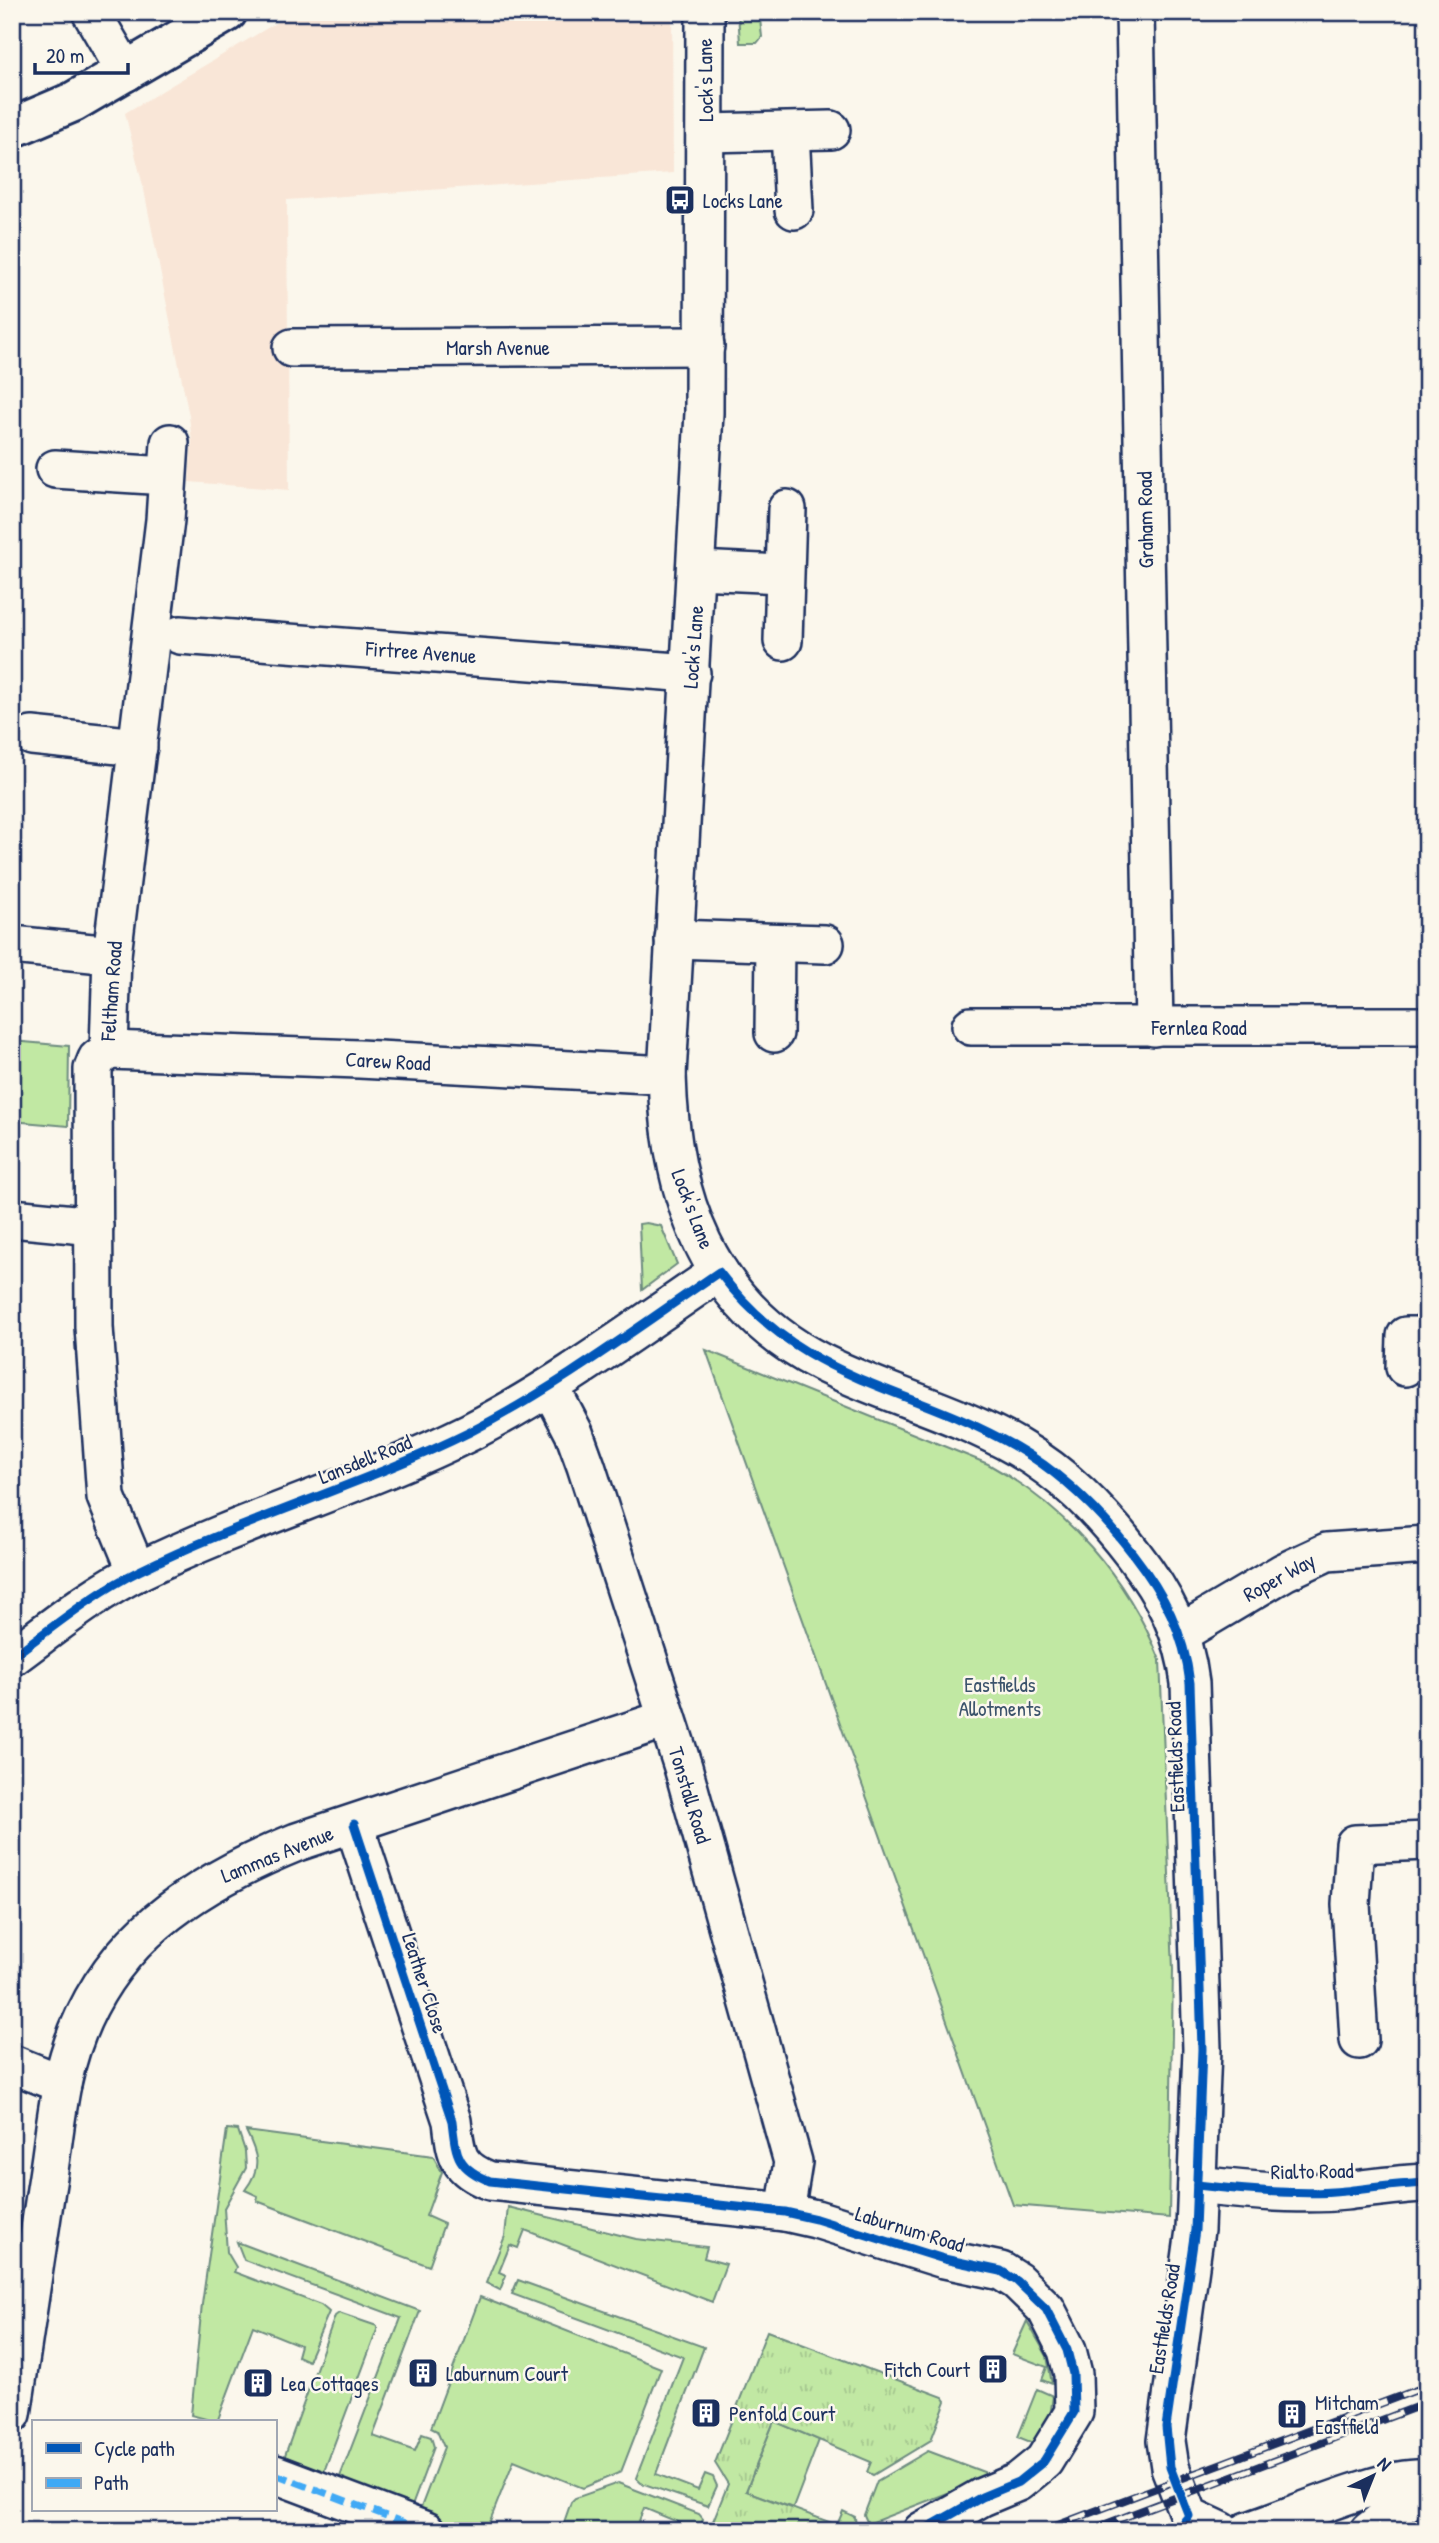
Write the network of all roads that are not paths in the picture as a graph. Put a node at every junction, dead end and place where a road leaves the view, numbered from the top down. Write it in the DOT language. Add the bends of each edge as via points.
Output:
graph roads {
  1 [pos="91,12"];
  2 [pos="227,12"];
  3 [pos="705,12"];
  4 [pos="1135,12"];
  5 [pos="126,72"];
  6 [pos="12,128"];
  7 [pos="831,130"];
  8 [pos="790,132"];
  9 [pos="706,133"];
  10 [pos="794,210"];
  11 [pos="705,346"];
  12 [pos="292,348"];
  13 [pos="55,469"];
  14 [pos="787,509"];
  15 [pos="697,570"];
  16 [pos="783,575"];
  17 [pos="180,635"];
  18 [pos="783,641"];
  19 [pos="691,673"];
  20 [pos="32,736"];
  21 [pos="138,747"];
  22 [pos="674,939"];
  23 [pos="775,943"];
  24 [pos="825,944"];
  25 [pos="12,945"];
  26 [pos="113,955"];
  27 [pos="971,1026"];
  28 [pos="1427,1026"];
  29 [pos="1154,1027"];
  30 [pos="774,1033"];
  31 [pos="109,1050"];
  32 [pos="667,1075"];
  33 [pos="12,1218"];
  34 [pos="94,1226"];
  35 [pos="719,1272"];
  36 [pos="1427,1336"];
  37 [pos="1405,1367"];
  38 [pos="550,1387"];
  39 [pos="1427,1545"];
  40 [pos="137,1572"];
  41 [pos="1181,1633"];
  42 [pos="12,1657"];
  43 [pos="666,1719"];
  44 [pos="355,1824"];
  45 [pos="1427,1841"];
  46 [pos="1359,2040"];
  47 [pos="12,2064"];
  48 [pos="62,2084"];
  49 [pos="456,2155"];
  50 [pos="1427,2183"];
  51 [pos="1197,2185"];
  52 [pos="785,2213"];
  53 [pos="12,2414"];
  54 [pos="276,2474"];
  55 [pos="1427,2479"];
  56 [pos="1427,2486"];
  57 [pos="1198,2526"];
  58 [pos="1296,2526"];
  59 [pos="426,2531"];
  60 [pos="922,2531"];
  61 [pos="1248,2531"];
  62 [pos="1369,2531"];
  1 -- 5 [label="street"];
  2 -- 5 [label="main road"];
  3 -- 9 [label="street, Lock's Lane"];
  4 -- 29 [label="street, Graham Road"];
  5 -- 6 [label="main road" via="45,117"];
  7 -- 8 [label="street"];
  8 -- 9 [label="street"];
  8 -- 10 [label="street"];
  9 -- 11 [label="street, Lock's Lane"];
  11 -- 12 [label="street, Marsh Avenue"];
  11 -- 15 [label="street, Lock's Lane"];
  13 -- 21 [label="street, Feltham Road" via="168,460"];
  14 -- 16 [label="street"];
  15 -- 16 [label="street"];
  15 -- 19 [label="street, Lock's Lane"];
  16 -- 18 [label="street"];
  17 -- 19 [label="street, Firtree Avenue"];
  19 -- 22 [label="street, Lock's Lane"];
  20 -- 21 [label="street"];
  21 -- 26 [label="street, Feltham Road"];
  22 -- 23 [label="street"];
  22 -- 32 [label="street, Lock's Lane"];
  23 -- 24 [label="street"];
  23 -- 30 [label="street"];
  25 -- 26 [label="street"];
  26 -- 31 [label="street, Feltham Road"];
  27 -- 29 [label="street, Fernlea Road"];
  28 -- 29 [label="street, Fernlea Road"];
  31 -- 32 [label="street, Carew Road"];
  31 -- 34 [label="street, Feltham Road" via="93,1069"];
  32 -- 35 [label="street, Lock's Lane" via="670,1139 679,1178 699,1234"];
  33 -- 34 [label="street"];
  34 -- 40 [label="street, Feltham Road" via="94,1327 106,1497"];
  35 -- 38 [label="street, Lansdell Road"];
  35 -- 41 [label="street, Eastfields Road" via="760,1319 809,1356 1001,1438 1057,1474 1122,1539 1162,1596"];
  36 -- 37 [label="street" via="1406,1336"];
  38 -- 40 [label="street, Lansdell Road" via="393,1468"];
  38 -- 43 [label="street, Tonstall Road" via="575,1433"];
  39 -- 41 [label="street, Roper Way" via="1327,1552"];
  40 -- 42 [label="street, Lansdell Road"];
  41 -- 51 [label="street, Eastfields Road" via="1190,1683 1201,1962"];
  43 -- 44 [label="street, Lammas Avenue"];
  43 -- 52 [label="street, Tonstall Road" via="793,2162"];
  44 -- 48 [label="street, Lammas Avenue" via="241,1864 160,1917 137,1938 100,1991 73,2047"];
  44 -- 49 [label="street, Leather Close" via="452,2120"];
  45 -- 46 [label="street" via="1355,1844 1351,1903"];
  47 -- 48 [label="street"];
  48 -- 53 [label="street, Lammas Avenue"];
  49 -- 52 [label="street, Laburnum Road" via="470,2174 490,2181"];
  50 -- 51 [label="street, Rialto Road" via="1344,2192"];
  51 -- 57 [label="street, Eastfields Road" via="1195,2230 1166,2427 1174,2479"];
  52 -- 60 [label="street, Laburnum Road" via="1000,2271 1025,2287 1046,2309 1067,2350 1074,2412 1044,2461 1018,2482"];
  54 -- 59 [label="street"];
  55 -- 58 [label="street" via="1413,2478 1312,2507"];
  56 -- 62 [label="street"];
  58 -- 61 [label="street"];
}
